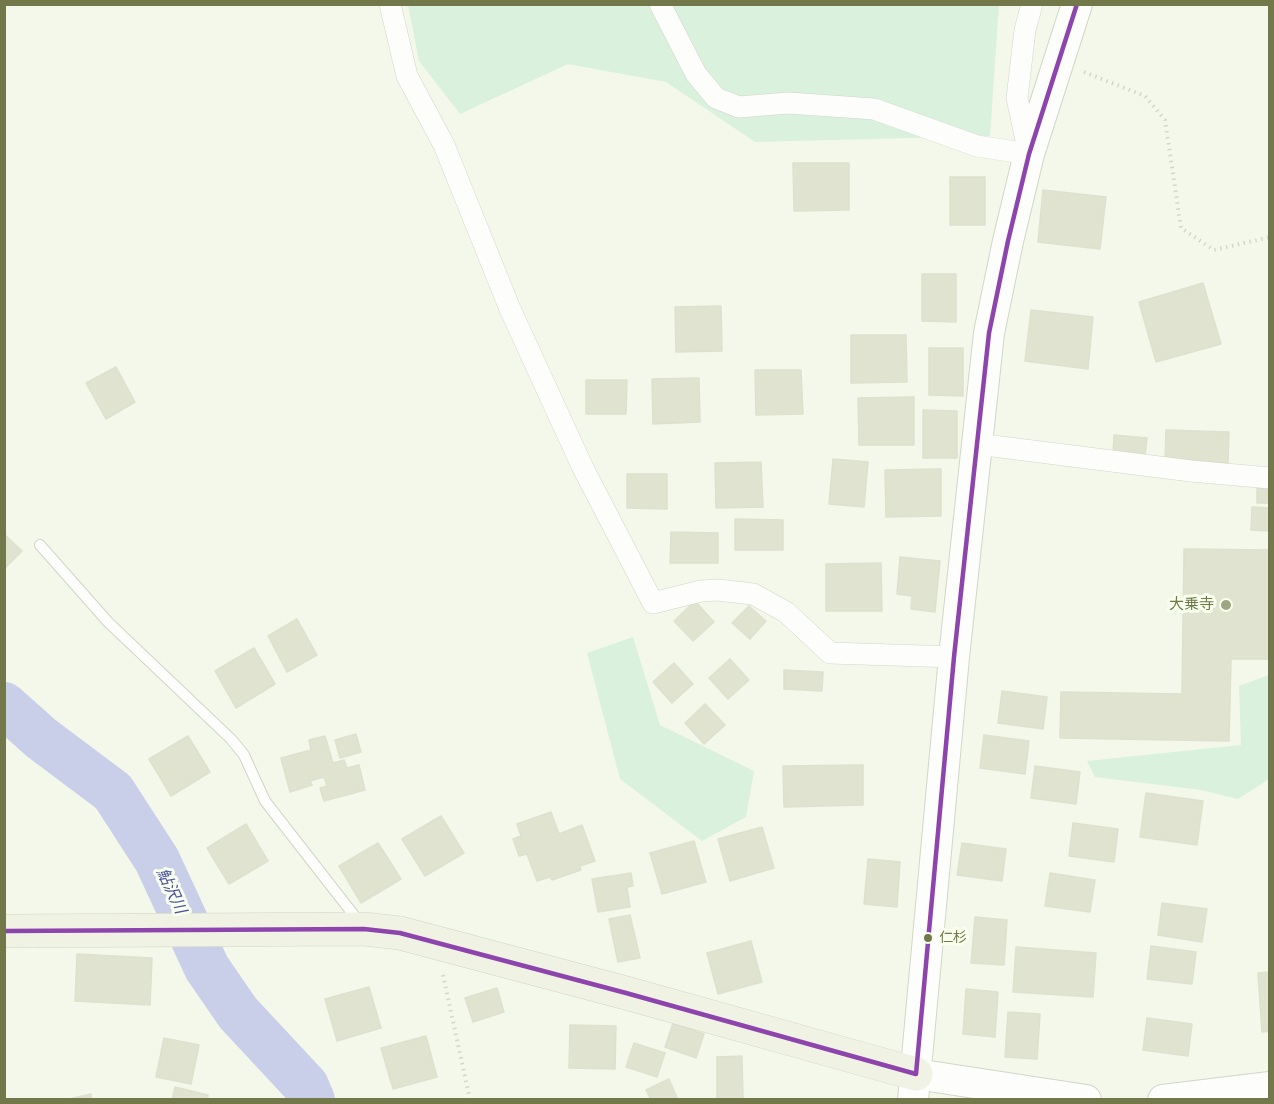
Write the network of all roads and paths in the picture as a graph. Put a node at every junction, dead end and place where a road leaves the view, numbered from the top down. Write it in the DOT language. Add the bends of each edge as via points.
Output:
graph roads {
  1 [pos="390,4"];
  2 [pos="660,4"];
  3 [pos="1032,4"];
  4 [pos="1077,4"];
  5 [pos="1058,61"];
  6 [pos="1029,154"];
  7 [pos="1269,237"];
  8 [pos="977,444"];
  9 [pos="1269,478"];
  10 [pos="40,545"];
  11 [pos="954,657"];
  12 [pos="364,929"];
  13 [pos="4,931"];
  14 [pos="436,942"];
  15 [pos="915,1087"];
  16 [pos="1269,1087"];
  17 [pos="470,1100"];
  18 [pos="1086,1100"];
  19 [pos="1163,1100"];
  1 -- 11 [label="street" via="407,76 444,145 510,309 583,468 653,603 701,591 753,594 786,612 830,652"];
  2 -- 6 [label="street" via="696,74 716,98 739,107 788,103 874,109 977,146"];
  3 -- 6 [label="street" via="1017,98"];
  4 -- 5 [label="main road"];
  5 -- 6 [label="main road"];
  5 -- 7 [label="path" via="1144,96 1165,120 1181,228 1214,250"];
  6 -- 8 [label="main road" via="989,333"];
  8 -- 9 [label="street"];
  8 -- 11 [label="main road"];
  10 -- 12 [label="lane" via="108,622 231,739 244,755 265,801"];
  11 -- 15 [label="main road"];
  12 -- 13 [label="highway"];
  12 -- 14 [label="highway"];
  14 -- 15 [label="highway" via="626,993"];
  14 -- 17 [label="path"];
  15 -- 18 [label="main road"];
  16 -- 19 [label="main road"];
}
